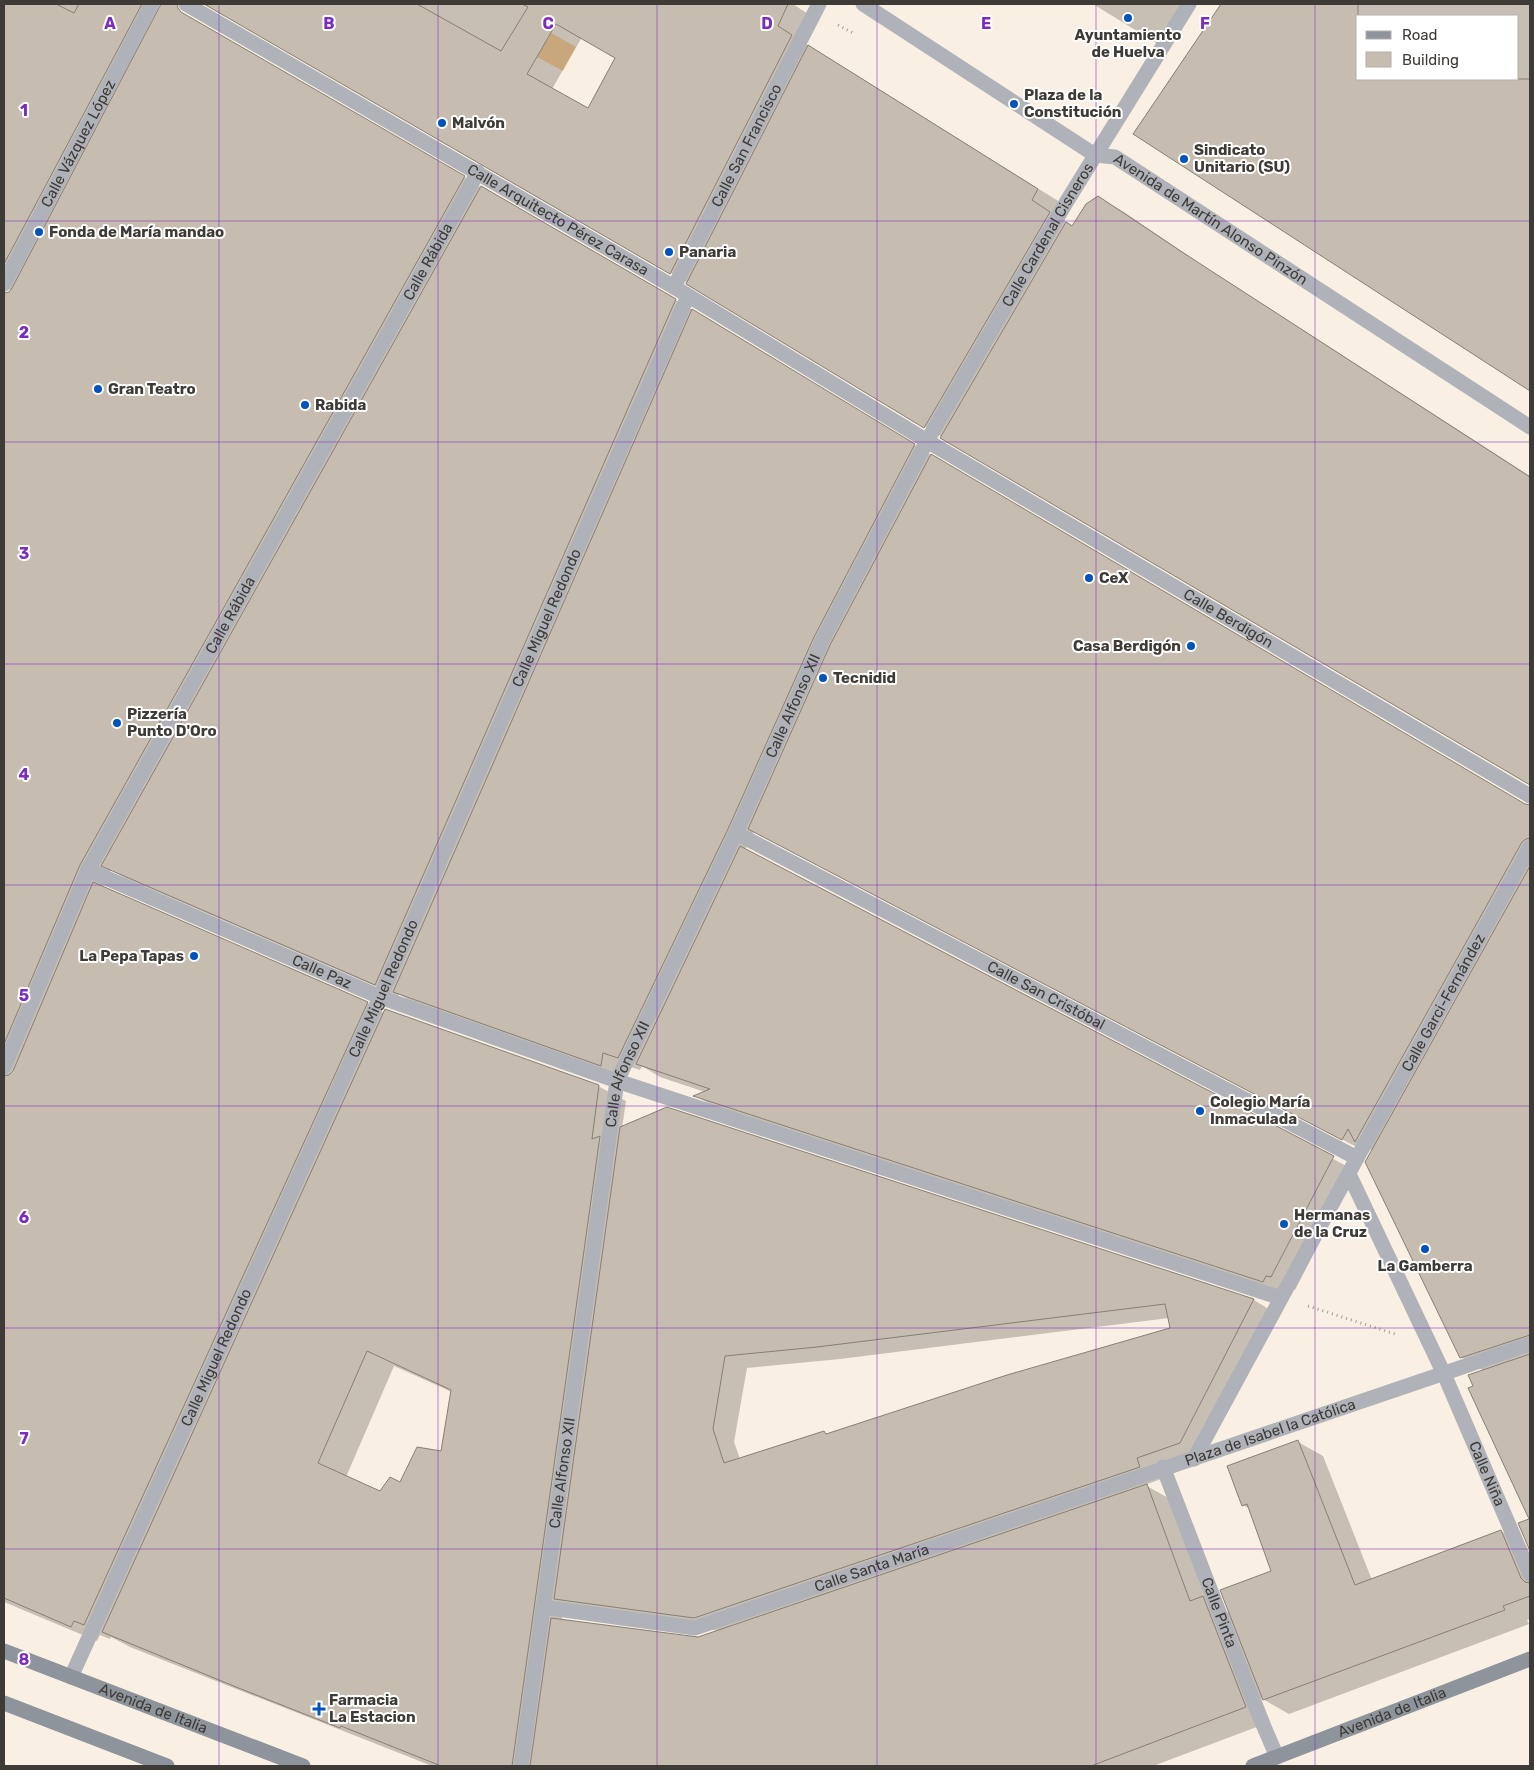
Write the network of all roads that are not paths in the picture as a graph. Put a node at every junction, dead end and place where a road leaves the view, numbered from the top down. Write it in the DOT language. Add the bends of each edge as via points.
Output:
graph roads {
  1 [pos="152,4"];
  2 [pos="186,4"];
  3 [pos="819,4"];
  4 [pos="863,4"];
  5 [pos="1189,4"];
  6 [pos="1095,155"];
  7 [pos="478,172"];
  8 [pos="4,284"];
  9 [pos="674,287"];
  10 [pos="688,296"];
  11 [pos="1530,427"];
  12 [pos="927,441"];
  13 [pos="1530,796"];
  14 [pos="736,833"];
  15 [pos="1530,847"];
  16 [pos="88,870"];
  17 [pos="380,997"];
  18 [pos="5,1062"];
  19 [pos="617,1081"];
  20 [pos="1357,1158"];
  21 [pos="1349,1174"];
  22 [pos="1281,1298"];
  23 [pos="1530,1344"];
  24 [pos="1444,1374"];
  25 [pos="1194,1459"];
  26 [pos="1164,1467"];
  27 [pos="1530,1574"];
  28 [pos="543,1607"];
  29 [pos="4,1651"];
  30 [pos="1530,1658"];
  31 [pos="71,1677"];
  32 [pos="4,1703"];
  33 [pos="1277,1757"];
  34 [pos="167,1766"];
  35 [pos="303,1766"];
  36 [pos="521,1766"];
  37 [pos="1253,1766"];
  1 -- 8 [label="street, Calle Vázquez López"];
  2 -- 7 [label="street, Calle Arquitecto Pérez Carasa"];
  3 -- 9 [label="street, Calle San Francisco"];
  4 -- 6 [label="street, Avenida de Martín Alonso Pinzón"];
  5 -- 6 [label="street, Calle Cardenal Cisneros"];
  6 -- 11 [label="street, Avenida de Martín Alonso Pinzón" via="1115,156"];
  6 -- 12 [label="street, Calle Cardenal Cisneros"];
  7 -- 9 [label="street, Calle Arquitecto Pérez Carasa"];
  7 -- 16 [label="street, Calle Rábida"];
  9 -- 10 [label="street, Calle Arquitecto Pérez Carasa"];
  10 -- 12 [label="street, Calle Arquitecto Pérez Carasa"];
  10 -- 17 [label="street, Calle Miguel Redondo"];
  12 -- 13 [label="street, Calle Berdigón"];
  12 -- 14 [label="street, Calle Alfonso XII" via="822,641"];
  14 -- 19 [label="street, Calle Alfonso XII"];
  14 -- 20 [label="street, Calle San Cristóbal"];
  15 -- 20 [label="street, Calle Garci-Fernández"];
  16 -- 17 [label="street, Calle Paz"];
  16 -- 18 [label="street, Calle Rábida"];
  17 -- 19 [label="street, Calle Paz"];
  17 -- 31 [label="street, Calle Miguel Redondo"];
  19 -- 22 [label="street, Calle Paz"];
  19 -- 28 [label="street, Calle Alfonso XII"];
  20 -- 21 [label="street, Plaza de Isabel la Católica"];
  21 -- 22 [label="street, Plaza de Isabel la Católica"];
  21 -- 24 [label="street"];
  22 -- 25 [label="street, Plaza de Isabel la Católica"];
  23 -- 24 [label="street, Plaza de Isabel la Católica"];
  24 -- 25 [label="street, Plaza de Isabel la Católica"];
  24 -- 27 [label="street, Calle Niña"];
  25 -- 26 [label="street, Calle Santa María"];
  26 -- 28 [label="street, Calle Santa María" via="695,1628"];
  26 -- 33 [label="street, Calle Pinta"];
  28 -- 36 [label="street, Calle Alfonso XII"];
  29 -- 31 [label="main road, Avenida de Italia"];
  30 -- 33 [label="main road, Avenida de Italia"];
  31 -- 35 [label="main road, Avenida de Italia"];
  32 -- 34 [label="main road"];
  33 -- 37 [label="main road, Avenida de Italia"];
}
